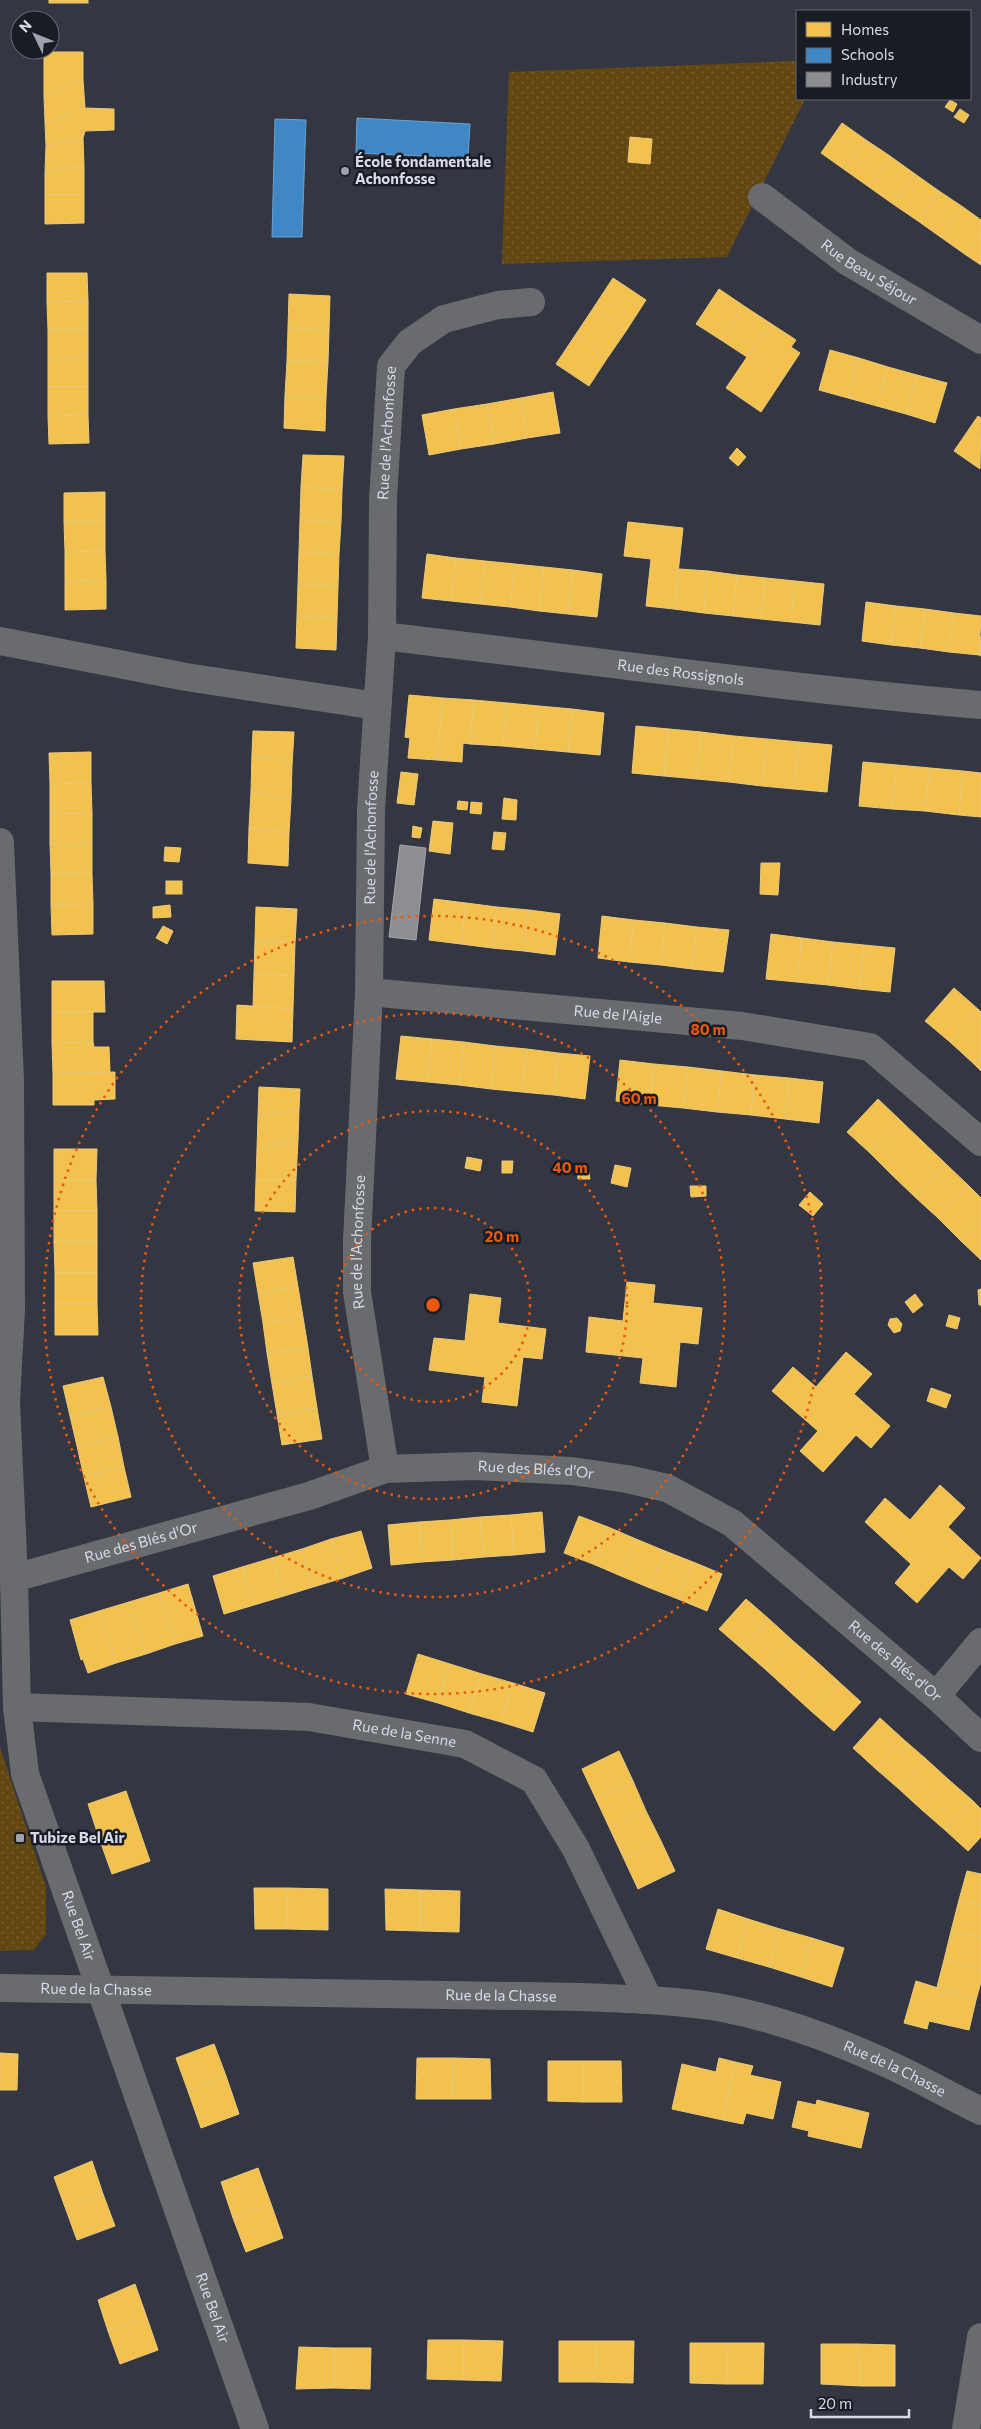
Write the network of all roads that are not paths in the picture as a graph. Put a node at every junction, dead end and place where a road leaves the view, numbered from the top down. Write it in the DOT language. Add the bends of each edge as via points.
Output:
graph roads {
  1 [pos="762,197"];
  2 [pos="531,302"];
  3 [pos="981,340"];
  4 [pos="382,636"];
  5 [pos="0,641"];
  6 [pos="981,704"];
  7 [pos="377,706"];
  8 [pos="0,842"];
  9 [pos="369,992"];
  10 [pos="981,1142"];
  11 [pos="3,1395"];
  12 [pos="385,1468"];
  13 [pos="14,1578"];
  14 [pos="981,1642"];
  15 [pos="936,1696"];
  16 [pos="17,1707"];
  17 [pos="981,1738"];
  18 [pos="0,1988"];
  19 [pos="100,1989"];
  20 [pos="649,2000"];
  21 [pos="981,2111"];
  22 [pos="981,2336"];
  23 [pos="255,2429"];
  24 [pos="966,2429"];
  1 -- 3 [label="street, Rue Beau Séjour" via="848,262"];
  2 -- 4 [label="street, Rue de l'Achonfosse" via="498,305 444,319 410,342 391,366 383,499"];
  4 -- 6 [label="street, Rue des Rossignols" via="853,694"];
  4 -- 7 [label="street, Rue de l'Achonfosse"];
  5 -- 7 [label="street" via="186,677"];
  7 -- 9 [label="street, Rue de l'Achonfosse" via="371,810"];
  8 -- 11 [label="street, Rue Bel Air" via="10,1090 11,1310"];
  9 -- 10 [label="street, Rue de l'Aigle" via="742,1026 870,1047"];
  9 -- 12 [label="street, Rue de l'Achonfosse" via="357,1292"];
  11 -- 13 [label="street, Rue Bel Air"];
  12 -- 13 [label="street, Rue des Blés d'Or" via="309,1496"];
  12 -- 15 [label="street, Rue des Blés d'Or" via="475,1466 572,1471 667,1488 732,1523"];
  13 -- 16 [label="street, Rue Bel Air"];
  14 -- 15 [label="street"];
  15 -- 17 [label="street, Rue des Blés d'Or"];
  16 -- 19 [label="street, Rue Bel Air" via="24,1774"];
  16 -- 20 [label="street, Rue de la Senne" via="309,1717 465,1744 534,1780 576,1849"];
  18 -- 19 [label="street, Rue de la Chasse"];
  19 -- 20 [label="street, Rue de la Chasse"];
  19 -- 23 [label="street, Rue Bel Air"];
  20 -- 21 [label="street, Rue de la Chasse" via="717,2007 798,2030 880,2060"];
  22 -- 24 [label="street"];
}
